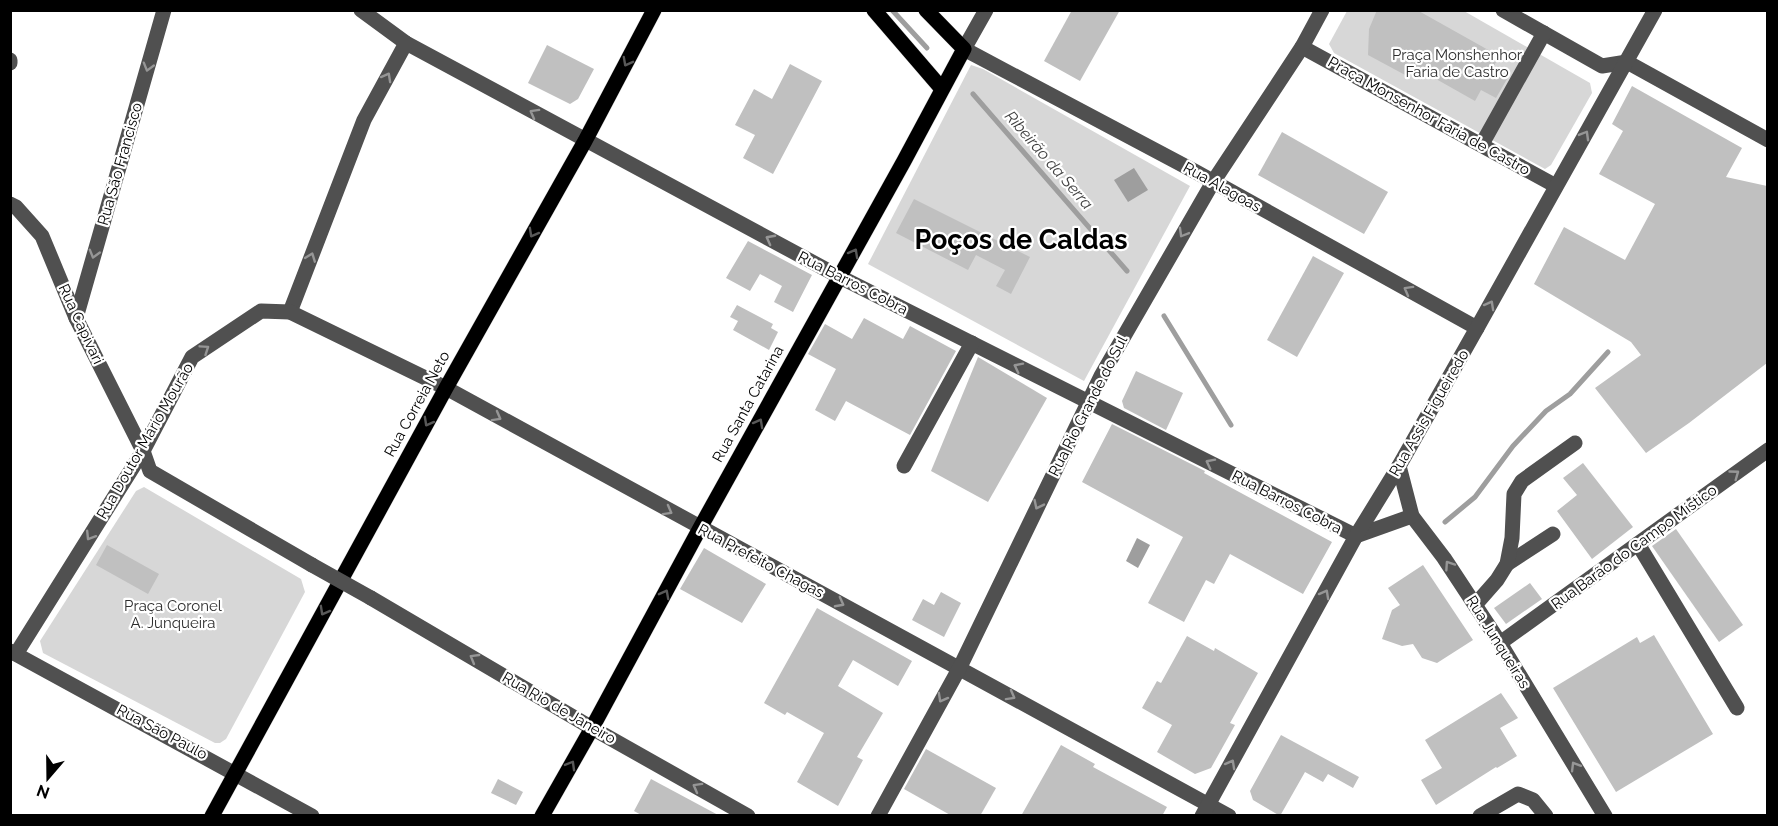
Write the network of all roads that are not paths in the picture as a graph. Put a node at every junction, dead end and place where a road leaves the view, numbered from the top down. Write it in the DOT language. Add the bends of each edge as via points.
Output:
graph roads {
  1 [pos="164,10"];
  2 [pos="361,10"];
  3 [pos="654,10"];
  4 [pos="874,10"];
  5 [pos="926,10"];
  6 [pos="986,10"];
  7 [pos="1322,10"];
  8 [pos="1503,10"];
  9 [pos="1654,10"];
  10 [pos="1544,33"];
  11 [pos="406,43"];
  12 [pos="1302,47"];
  13 [pos="964,49"];
  14 [pos="1627,62"];
  15 [pos="942,89"];
  16 [pos="1767,140"];
  17 [pos="585,141"];
  18 [pos="1482,144"];
  19 [pos="1213,182"];
  20 [pos="1556,186"];
  21 [pos="10,204"];
  22 [pos="840,277"];
  23 [pos="290,312"];
  24 [pos="76,318"];
  25 [pos="1477,328"];
  26 [pos="972,343"];
  27 [pos="446,388"];
  28 [pos="1088,402"];
  29 [pos="1575,443"];
  30 [pos="1767,450"];
  31 [pos="143,451"];
  32 [pos="904,466"];
  33 [pos="1399,466"];
  34 [pos="1412,516"];
  35 [pos="700,528"];
  36 [pos="1553,534"];
  37 [pos="1356,536"];
  38 [pos="1638,544"];
  39 [pos="1508,564"];
  40 [pos="1475,605"];
  41 [pos="1500,643"];
  42 [pos="14,652"];
  43 [pos="960,667"];
  44 [pos="1737,708"];
  45 [pos="592,728"];
  46 [pos="236,772"];
  47 [pos="1206,810"];
  48 [pos="212,816"];
  49 [pos="312,816"];
  50 [pos="542,816"];
  51 [pos="748,816"];
  52 [pos="878,816"];
  53 [pos="1229,816"];
  54 [pos="1480,816"];
  55 [pos="1546,816"];
  56 [pos="1605,816"];
  1 -- 24 [label="street, Rua São Francisco, one-way"];
  2 -- 11 [label="street, Rua Barros Cobra"];
  3 -- 17 [label="main road, Rua Correia Neto, one-way"];
  4 -- 15 [label="main road"];
  5 -- 13 [label="main road"];
  6 -- 13 [label="street, Rua Santa Catarina"];
  7 -- 12 [label="street, Rua Rio Grande do Sul"];
  8 -- 10 [label="street"];
  9 -- 14 [label="street, Rua Assis Figueiredo"];
  10 -- 14 [label="street" via="1602,66"];
  10 -- 18 [label="street"];
  17 -- 11 [label="street, Rua Barros Cobra, one-way"];
  23 -- 11 [label="street, one-way" via="363,120"];
  12 -- 18 [label="street, Praça Monsenhor Faria de Castro"];
  12 -- 19 [label="street, Rua Rio Grande do Sul"];
  13 -- 15 [label="main road, Rua Santa Catarina"];
  13 -- 19 [label="street, Rua Alagoas"];
  14 -- 16 [label="street"];
  20 -- 14 [label="street, Rua Assis Figueiredo, one-way"];
  22 -- 15 [label="main road, Rua Santa Catarina, one-way"];
  22 -- 17 [label="street, Rua Barros Cobra, one-way"];
  17 -- 27 [label="main road, Rua Correia Neto, one-way"];
  18 -- 20 [label="street, Praça Monsenhor Faria de Castro"];
  25 -- 19 [label="street, Rua Alagoas, one-way"];
  19 -- 28 [label="street, Rua Rio Grande do Sul, one-way"];
  25 -- 20 [label="street, Rua Assis Figueiredo, one-way"];
  21 -- 24 [label="street, Rua Capivari" via="42,236"];
  22 -- 26 [label="street, Rua Barros Cobra"];
  35 -- 22 [label="main road, Rua Santa Catarina, one-way"];
  23 -- 27 [label="street, Rua Prefeito Chagas"];
  31 -- 23 [label="street, Rua Doutor Mário Mourão, one-way" via="192,357 261,310"];
  24 -- 31 [label="street, Rua Capivari"];
  25 -- 33 [label="street, Rua Assis Figueiredo"];
  28 -- 26 [label="street, Rua Barros Cobra, one-way"];
  26 -- 32 [label="street"];
  27 -- 35 [label="street, Rua Prefeito Chagas, one-way"];
  27 -- 46 [label="main road, Rua Correia Neto, one-way"];
  37 -- 28 [label="street, Rua Barros Cobra, one-way"];
  28 -- 43 [label="street, Rua Rio Grande do Sul, one-way"];
  29 -- 39 [label="street" via="1522,481 1514,494"];
  38 -- 30 [label="street, Rua Barão do Campo Místico, one-way"];
  31 -- 42 [label="street, Rua Doutor Mário Mourão, one-way"];
  45 -- 31 [label="street, Rua Rio de Janeiro, one-way, bridge" via="150,471"];
  33 -- 34 [label="street, Rua Junqueiras"];
  33 -- 37 [label="street, Rua Assis Figueiredo"];
  34 -- 37 [label="street"];
  40 -- 34 [label="street, Rua Junqueiras, one-way"];
  35 -- 43 [label="street, Rua Prefeito Chagas, one-way"];
  45 -- 35 [label="main road, Rua Santa Catarina, one-way"];
  36 -- 39 [label="street"];
  47 -- 37 [label="street, Rua Assis Figueiredo, one-way"];
  38 -- 41 [label="street, Rua Barão do Campo Místico"];
  38 -- 44 [label="street"];
  39 -- 40 [label="street"];
  40 -- 41 [label="street, Rua Junqueiras"];
  56 -- 41 [label="street, Rua Junqueiras, one-way"];
  42 -- 46 [label="street, Rua São Paulo"];
  43 -- 47 [label="street, Rua Prefeito Chagas, one-way"];
  43 -- 52 [label="street, Rua Rio Grande do Sul, one-way"];
  50 -- 45 [label="main road, Rua Santa Catarina, one-way"];
  51 -- 45 [label="street, Rua Rio de Janeiro, one-way"];
  46 -- 48 [label="main road, Rua Correia Neto"];
  46 -- 49 [label="street, Rua São Paulo"];
  47 -- 53 [label="street, Rua Prefeito Chagas"];
  54 -- 55 [label="street" via="1518,794 1533,800"];
}
